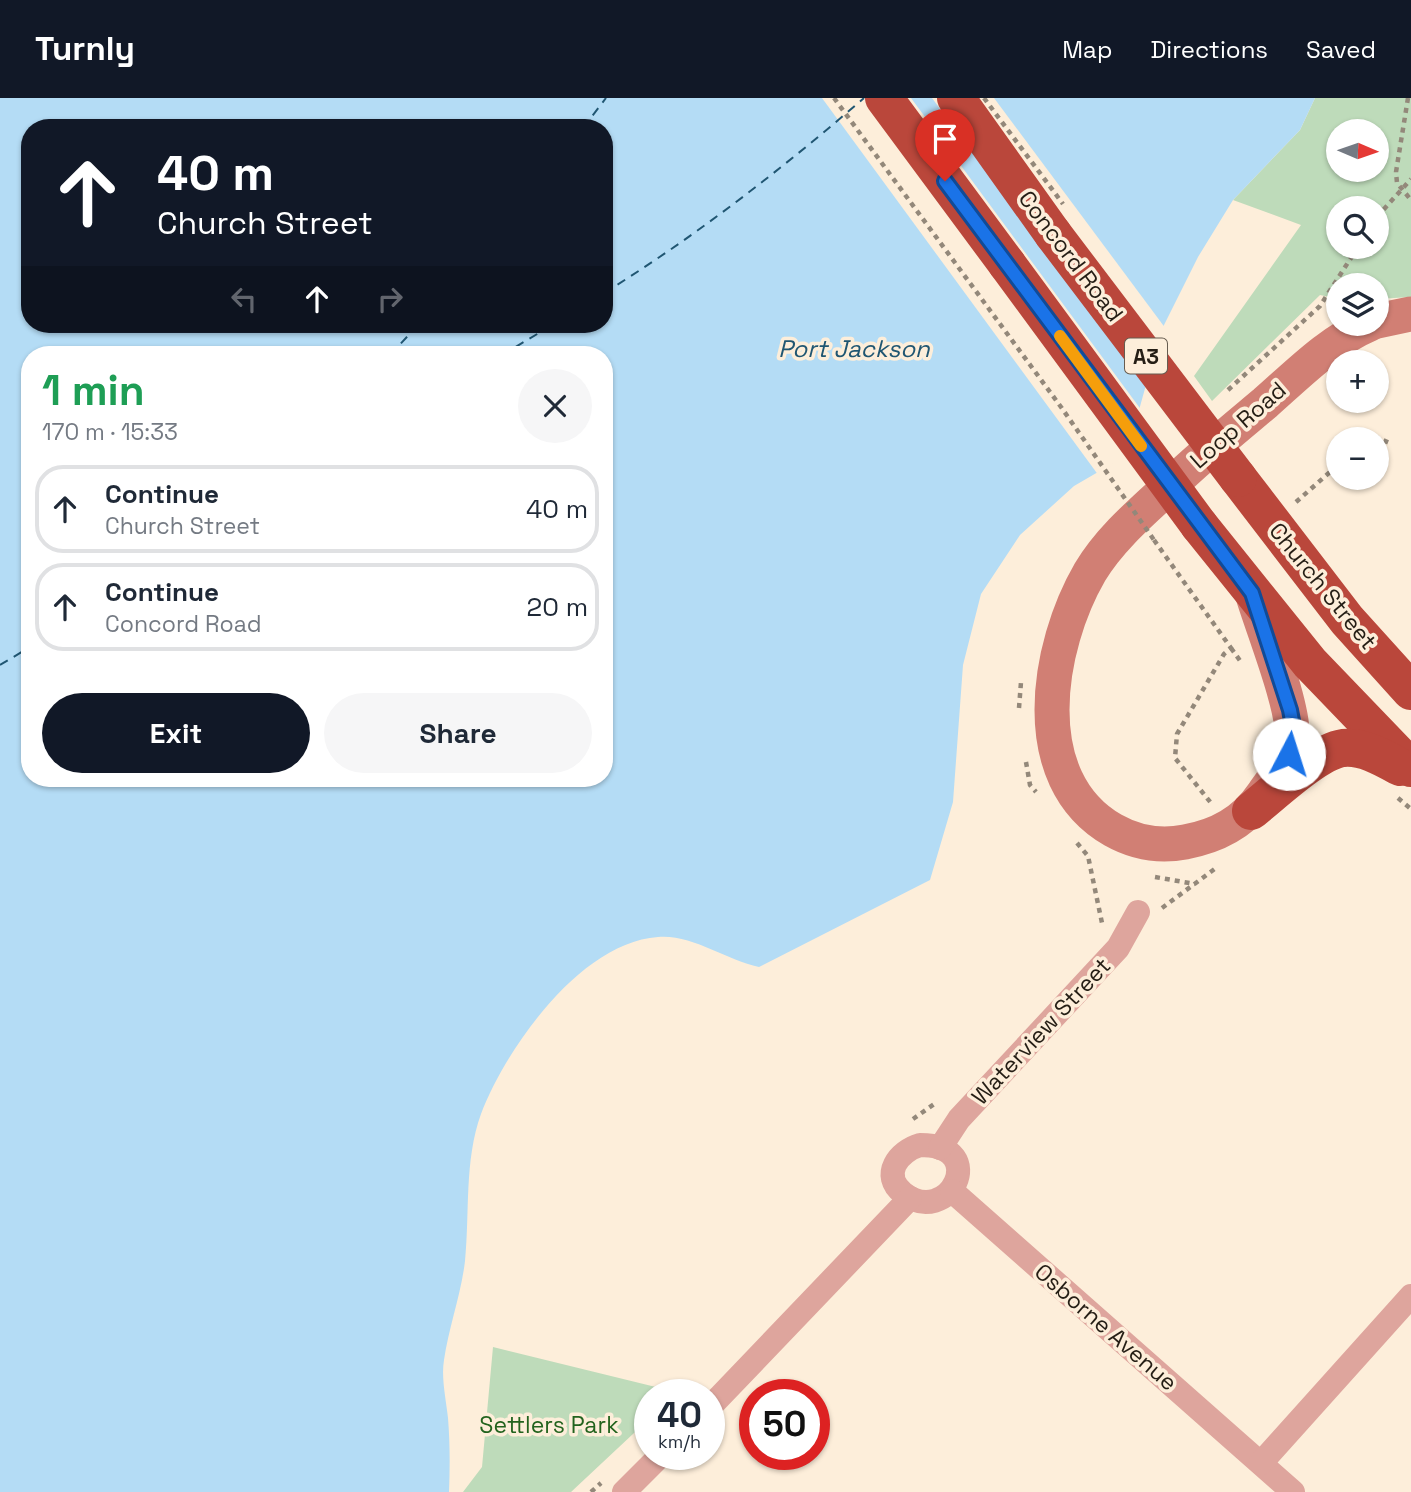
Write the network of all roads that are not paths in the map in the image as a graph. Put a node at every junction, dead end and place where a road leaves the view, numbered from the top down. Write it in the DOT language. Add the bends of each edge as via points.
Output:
graph roads {
  1 [pos="884,98"];
  2 [pos="956,98"];
  3 [pos="1411,314"];
  4 [pos="1389,319"];
  5 [pos="1346,336"];
  6 [pos="1238,478"];
  7 [pos="1252,593"];
  8 [pos="1411,691"];
  9 [pos="1411,768"];
  10 [pos="1411,774"];
  11 [pos="1238,820"];
  12 [pos="1138,912"];
  13 [pos="940,1148"];
  14 [pos="952,1191"];
  15 [pos="910,1198"];
  16 [pos="1411,1296"];
  17 [pos="725,1391"];
  18 [pos="1261,1463"];
  19 [pos="646,1470"];
  20 [pos="624,1492"];
  21 [pos="1293,1492"];
  1 -- 7 [label="highway, A3, bridge"];
  2 -- 6 [label="highway, Concord Road / A3, bridge"];
  3 -- 4 [label="main road"];
  5 -- 11 [label="main road, Loop Road" via="1191,465 1123,530 1090,572 1064,631 1054,687 1055,743 1071,789 1086,808 1102,824 1139,842 1201,839"];
  6 -- 8 [label="highway, Church Street / A3" via="1347,620"];
  7 -- 9 [label="highway, A3" via="1310,663"];
  7 -- 11 [label="main road" via="1293,726 1289,754"];
  10 -- 11 [label="highway" via="1368,751 1343,748 1321,758"];
  12 -- 13 [label="street, Waterview Street" via="1118,948 959,1119"];
  13 -- 14 [label="street" via="958,1167"];
  13 -- 15 [label="street" via="920,1145 896,1160 892,1177"];
  14 -- 15 [label="street" via="928,1201"];
  14 -- 18 [label="street, Osborne Avenue"];
  15 -- 17 [label="street"];
  16 -- 18 [label="street"];
  18 -- 21 [label="street, Osborne Avenue"];
  19 -- 20 [label="street"];
}
